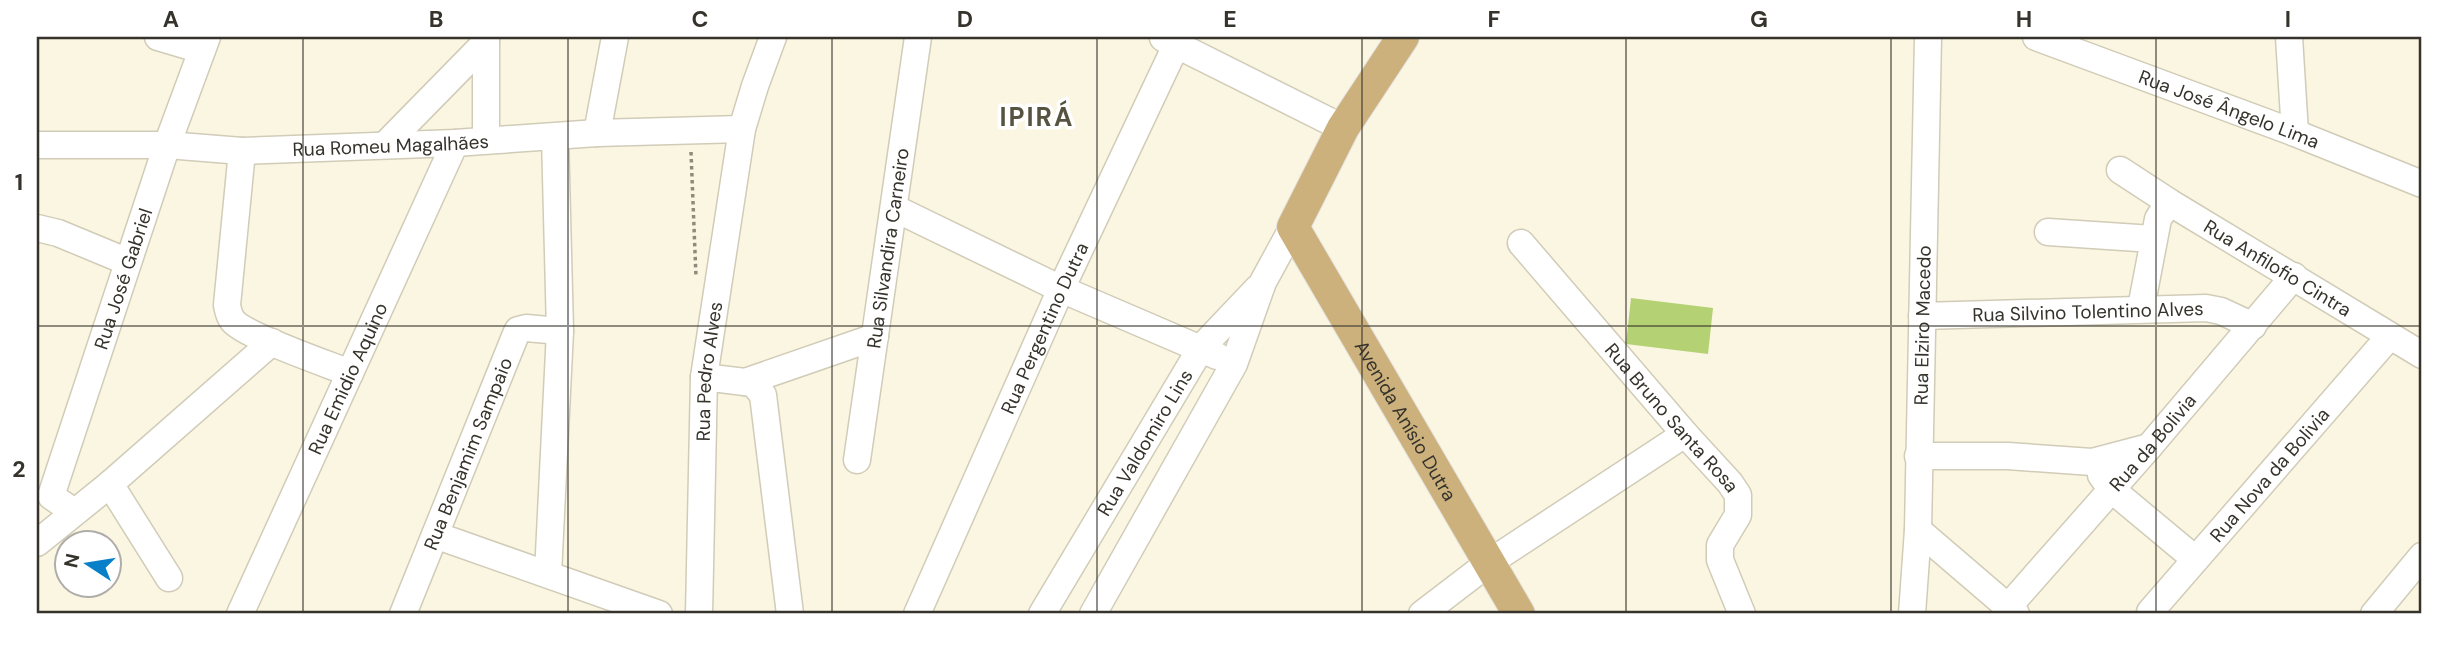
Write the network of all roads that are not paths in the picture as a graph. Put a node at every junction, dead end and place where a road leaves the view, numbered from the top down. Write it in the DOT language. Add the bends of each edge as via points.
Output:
graph roads {
  1 [pos="158,37"];
  2 [pos="615,37"];
  3 [pos="774,37"];
  4 [pos="919,37"];
  5 [pos="1404,37"];
  6 [pos="1928,37"];
  7 [pos="2035,37"];
  8 [pos="2289,37"];
  9 [pos="486,39"];
  10 [pos="1172,39"];
  11 [pos="204,43"];
  12 [pos="1390,50"];
  13 [pos="1343,128"];
  14 [pos="742,129"];
  15 [pos="597,133"];
  16 [pos="2295,133"];
  17 [pos="555,137"];
  18 [pos="486,139"];
  19 [pos="455,143"];
  20 [pos="37,145"];
  21 [pos="167,145"];
  22 [pos="385,145"];
  23 [pos="242,151"];
  24 [pos="2120,170"];
  25 [pos="2422,184"];
  26 [pos="2169,202"];
  27 [pos="894,208"];
  28 [pos="1293,227"];
  29 [pos="37,228"];
  30 [pos="2048,232"];
  31 [pos="2153,239"];
  32 [pos="1521,243"];
  33 [pos="128,262"];
  34 [pos="2294,276"];
  35 [pos="1263,282"];
  36 [pos="1061,289"];
  37 [pos="2141,308"];
  38 [pos="1922,316"];
  39 [pos="2253,326"];
  40 [pos="560,331"];
  41 [pos="875,337"];
  42 [pos="2389,337"];
  43 [pos="272,342"];
  44 [pos="1201,348"];
  45 [pos="2422,355"];
  46 [pos="1234,364"];
  47 [pos="350,373"];
  48 [pos="704,377"];
  49 [pos="745,382"];
  50 [pos="1685,434"];
  51 [pos="2149,447"];
  52 [pos="1918,456"];
  53 [pos="857,460"];
  54 [pos="2092,462"];
  55 [pos="110,484"];
  56 [pos="2111,489"];
  57 [pos="44,491"];
  58 [pos="74,512"];
  59 [pos="1918,530"];
  60 [pos="435,535"];
  61 [pos="37,543"];
  62 [pos="2422,556"];
  63 [pos="2195,559"];
  64 [pos="1490,562"];
  65 [pos="548,574"];
  66 [pos="169,578"];
  67 [pos="2012,611"];
  68 [pos="2150,612"];
  69 [pos="240,614"];
  70 [pos="402,614"];
  71 [pos="659,614"];
  72 [pos="699,614"];
  73 [pos="790,614"];
  74 [pos="917,614"];
  75 [pos="1042,614"];
  76 [pos="1093,614"];
  77 [pos="1422,614"];
  78 [pos="1519,614"];
  79 [pos="1744,614"];
  80 [pos="1912,614"];
  81 [pos="2374,614"];
  1 -- 11 [label="street"];
  2 -- 15 [label="street"];
  3 -- 14 [label="street, Rua Pedro Alves"];
  4 -- 27 [label="street, Rua Silvandira Carneiro"];
  5 -- 12 [label="main road, Rua Valdomiro Lins"];
  6 -- 38 [label="street, Rua Elziro Macedo"];
  7 -- 16 [label="street, Rua José Ângelo Lima"];
  8 -- 16 [label="street"];
  9 -- 18 [label="street"];
  9 -- 22 [label="street"];
  10 -- 13 [label="street"];
  10 -- 36 [label="street, Rua Pergentino Dutra"];
  11 -- 21 [label="street, Rua José Gabriel"];
  12 -- 13 [label="main road, Rua Valdomiro Lins"];
  13 -- 28 [label="main road, Rua Valdomiro Lins"];
  14 -- 15 [label="street, Rua Romeu Magalhães"];
  14 -- 48 [label="street, Rua Pedro Alves"];
  15 -- 17 [label="street, Rua Romeu Magalhães"];
  16 -- 25 [label="street, Rua José Ângelo Lima"];
  17 -- 18 [label="street, Rua Romeu Magalhães"];
  17 -- 40 [label="street"];
  18 -- 19 [label="street, Rua Romeu Magalhães"];
  19 -- 22 [label="street, Rua Romeu Magalhães"];
  19 -- 47 [label="street, Rua Emidio Aquino"];
  20 -- 21 [label="street, Rua Romeu Magalhães"];
  21 -- 23 [label="street, Rua Romeu Magalhães"];
  21 -- 33 [label="street, Rua José Gabriel"];
  22 -- 23 [label="street, Rua Romeu Magalhães"];
  23 -- 43 [label="street" via="228,313 236,324"];
  24 -- 26 [label="street, Rua Anfilofio Cintra"];
  26 -- 31 [label="street"];
  26 -- 34 [label="street, Rua Anfilofio Cintra"];
  27 -- 36 [label="street"];
  27 -- 41 [label="street, Rua Silvandira Carneiro"];
  28 -- 35 [label="street, Rua Valdomiro Lins"];
  28 -- 64 [label="main road, Avenida Anísio Dutra"];
  29 -- 33 [label="street"];
  30 -- 31 [label="street"];
  31 -- 37 [label="street"];
  32 -- 50 [label="street, Rua Bruno Santa Rosa"];
  33 -- 57 [label="street, Rua José Gabriel"];
  34 -- 39 [label="street, Rua da Bolivia"];
  34 -- 42 [label="street, Rua Anfilofio Cintra"];
  35 -- 44 [label="street, Rua Valdomiro Lins"];
  35 -- 46 [label="street, Rua Valdomiro Lins"];
  36 -- 44 [label="street"];
  36 -- 74 [label="street, Rua Pergentino Dutra"];
  37 -- 38 [label="street, Rua Silvino Tolentino Alves"];
  37 -- 39 [label="street, Rua Silvino Tolentino Alves" via="2206,308"];
  38 -- 52 [label="street, Rua Elziro Macedo"];
  39 -- 51 [label="street, Rua da Bolivia"];
  40 -- 60 [label="street, Rua Benjamim Sampaio" via="519,330"];
  40 -- 65 [label="street"];
  41 -- 49 [label="street"];
  41 -- 53 [label="street, Rua Silvandira Carneiro"];
  42 -- 45 [label="street, Rua Anfilofio Cintra"];
  42 -- 63 [label="street, Rua Nova da Bolivia"];
  43 -- 47 [label="street"];
  43 -- 55 [label="street"];
  44 -- 46 [label="street"];
  44 -- 75 [label="street, Rua Valdomiro Lins"];
  46 -- 76 [label="street, Rua Valdomiro Lins"];
  47 -- 69 [label="street, Rua Emidio Aquino"];
  48 -- 49 [label="street"];
  48 -- 72 [label="street, Rua Pedro Alves"];
  49 -- 73 [label="street" via="754,383 763,395"];
  50 -- 64 [label="street"];
  50 -- 79 [label="street, Rua Bruno Santa Rosa" via="1738,495 1738,515 1720,545 1720,560"];
  51 -- 54 [label="street"];
  51 -- 56 [label="street, Rua da Bolivia"];
  52 -- 54 [label="street"];
  52 -- 59 [label="street, Rua Elziro Macedo"];
  54 -- 56 [label="street"];
  55 -- 58 [label="street"];
  55 -- 66 [label="street"];
  56 -- 63 [label="street"];
  56 -- 67 [label="street, Rua da Bolivia"];
  57 -- 58 [label="street, Rua José Gabriel"];
  58 -- 61 [label="street"];
  59 -- 67 [label="street"];
  59 -- 80 [label="street, Rua Elziro Macedo"];
  60 -- 65 [label="street"];
  60 -- 70 [label="street, Rua Benjamim Sampaio"];
  62 -- 81 [label="street"];
  63 -- 68 [label="street, Rua Nova da Bolivia"];
  64 -- 77 [label="street"];
  64 -- 78 [label="main road, Avenida Anísio Dutra"];
  65 -- 71 [label="street"];
}
